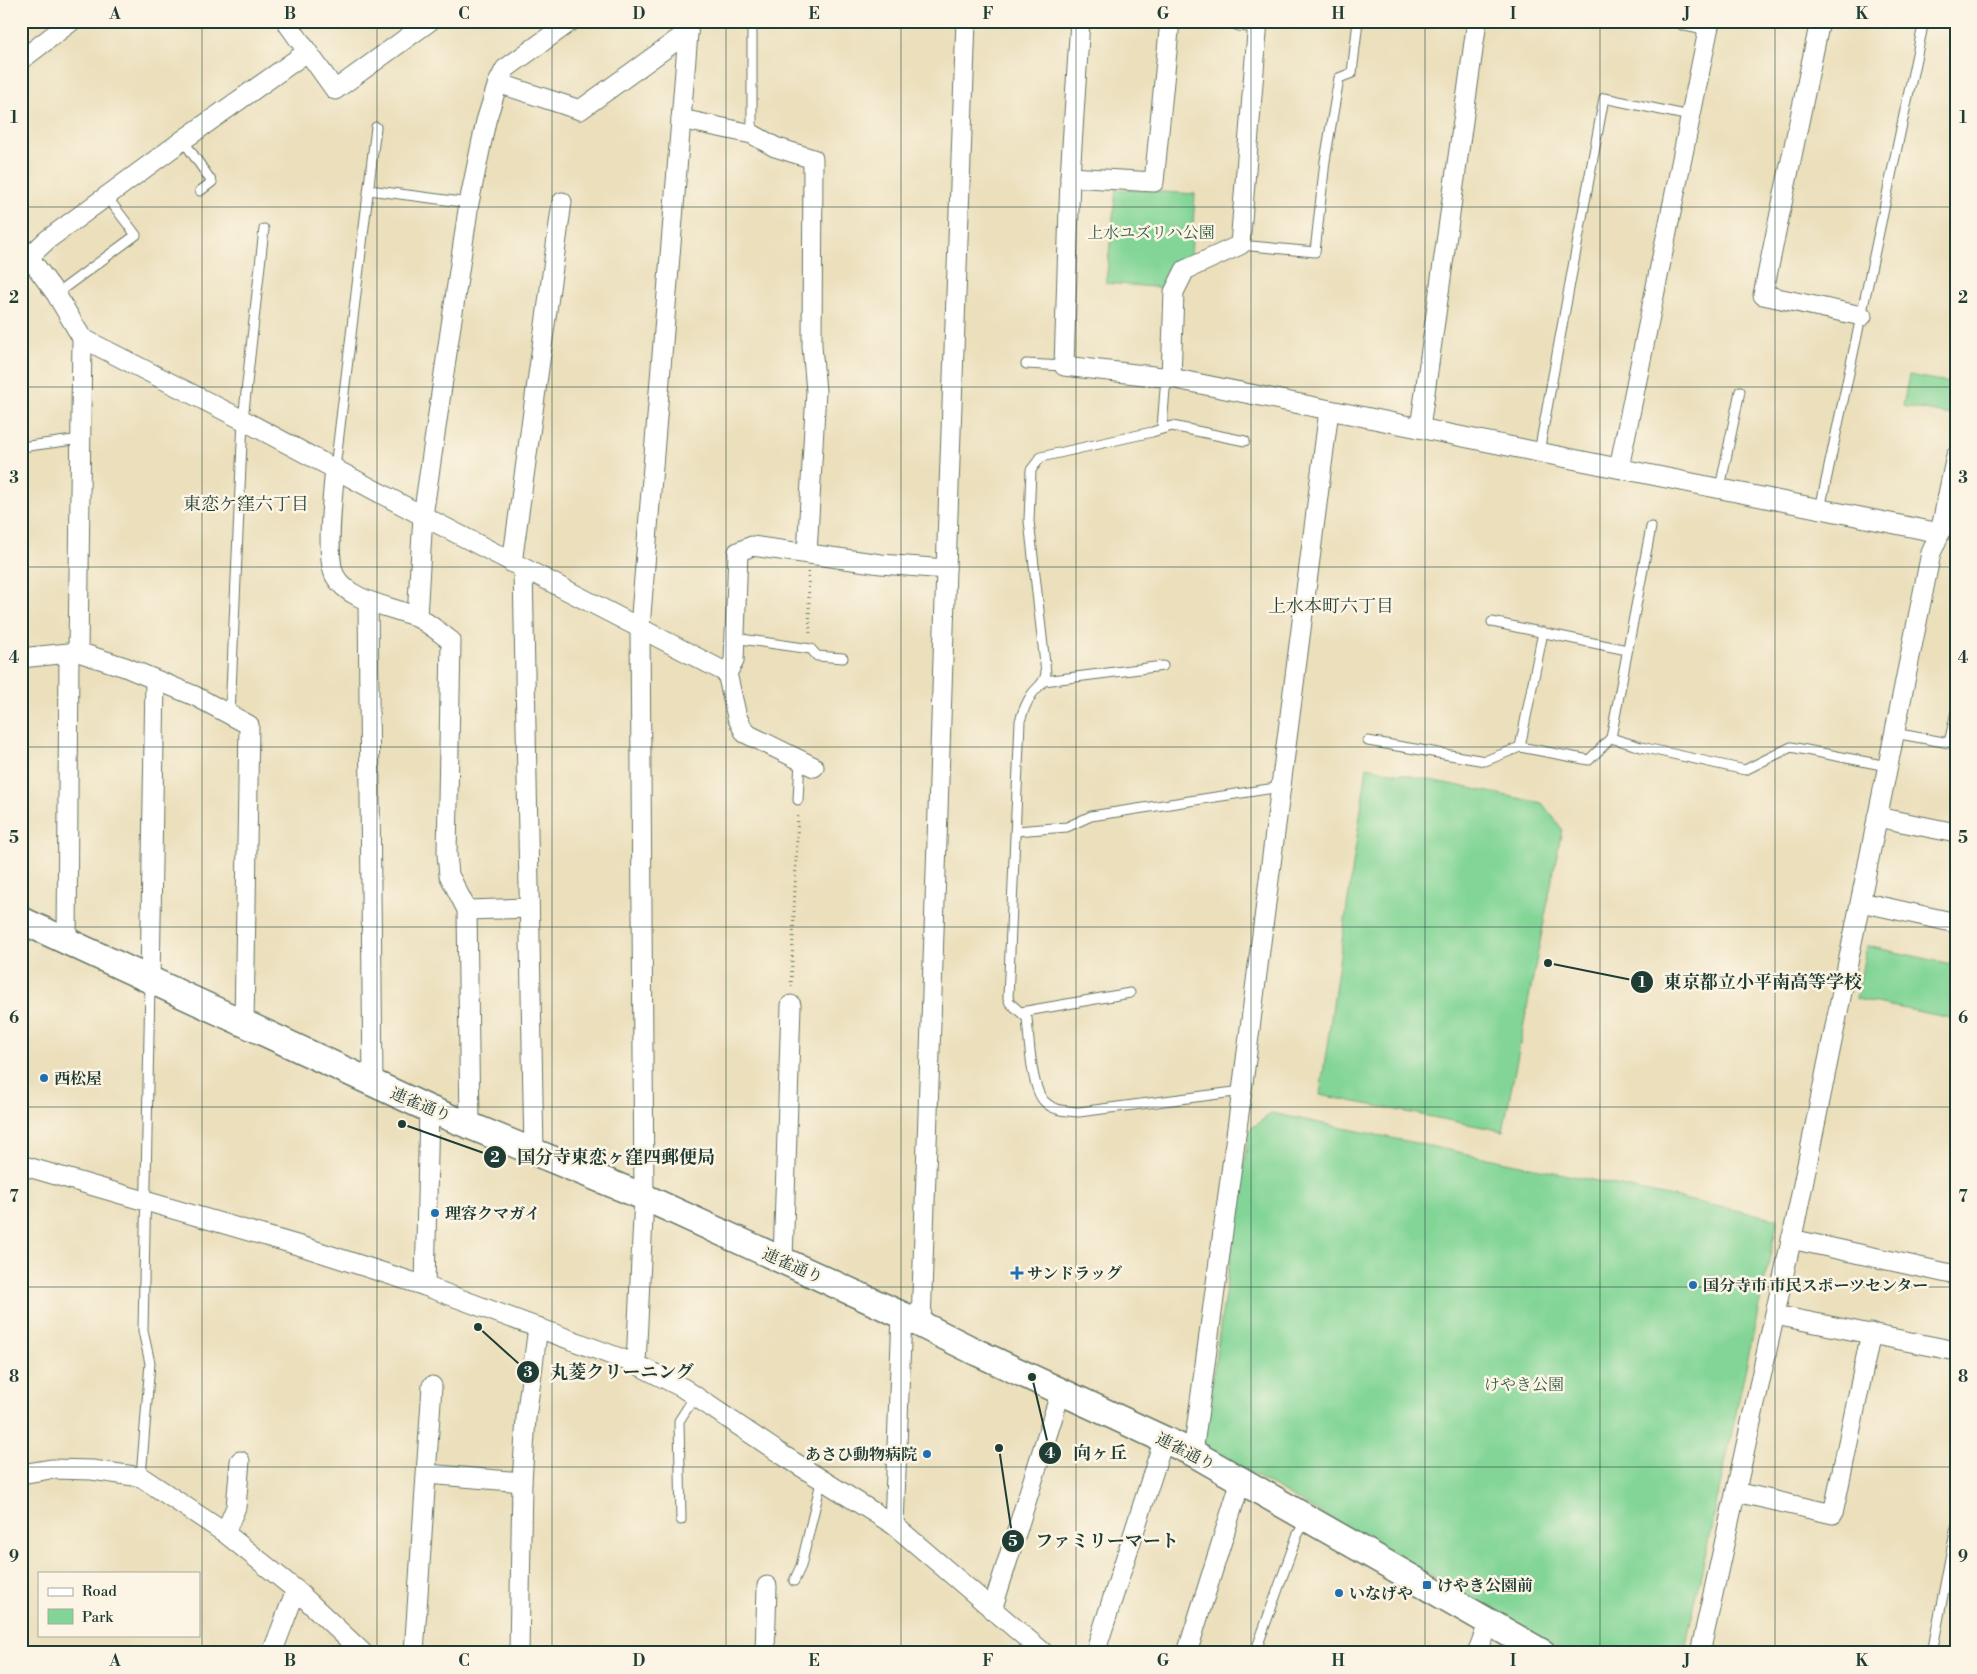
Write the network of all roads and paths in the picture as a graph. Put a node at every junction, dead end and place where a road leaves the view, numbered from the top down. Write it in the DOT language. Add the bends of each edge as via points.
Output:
graph roads {
  1 [pos="72,21"];
  2 [pos="290,21"];
  3 [pos="430,21"];
  4 [pos="571,21"];
  5 [pos="752,21"];
  6 [pos="966,21"];
  7 [pos="1080,21"];
  8 [pos="1170,21"];
  9 [pos="1239,21"];
  10 [pos="1358,21"];
  11 [pos="1477,21"];
  12 [pos="1685,21"];
  13 [pos="1820,21"];
  14 [pos="1924,21"];
  15 [pos="1258,22"];
  16 [pos="1709,24"];
  17 [pos="688,27"];
  18 [pos="307,52"];
  19 [pos="21,60"];
  20 [pos="498,83"];
  21 [pos="1690,116"];
  22 [pos="681,119"];
  23 [pos="376,127"];
  24 [pos="752,134"];
  25 [pos="182,140"];
  26 [pos="1070,177"];
  27 [pos="369,190"];
  28 [pos="200,191"];
  29 [pos="107,197"];
  30 [pos="562,202"];
  31 [pos="469,203"];
  32 [pos="264,228"];
  33 [pos="1240,245"];
  34 [pos="25,260"];
  35 [pos="56,294"];
  36 [pos="1862,316"];
  37 [pos="82,338"];
  38 [pos="1026,364"];
  39 [pos="1064,366"];
  40 [pos="1171,378"];
  41 [pos="1740,391"];
  42 [pos="1329,410"];
  43 [pos="243,420"];
  44 [pos="1162,428"];
  45 [pos="1420,428"];
  46 [pos="81,439"];
  47 [pos="1245,441"];
  48 [pos="21,447"];
  49 [pos="1539,452"];
  50 [pos="1956,456"];
  51 [pos="335,468"];
  52 [pos="1619,468"];
  53 [pos="1720,488"];
  54 [pos="1820,509"];
  55 [pos="423,516"];
  56 [pos="1651,527"];
  57 [pos="1940,533"];
  58 [pos="807,554"];
  59 [pos="518,565"];
  60 [pos="946,569"];
  61 [pos="368,601"];
  62 [pos="417,617"];
  63 [pos="1492,622"];
  64 [pos="640,627"];
  65 [pos="1543,632"];
  66 [pos="734,638"];
  67 [pos="811,648"];
  68 [pos="1627,650"];
  69 [pos="73,653"];
  70 [pos="21,658"];
  71 [pos="843,658"];
  72 [pos="1163,666"];
  73 [pos="727,673"];
  74 [pos="155,680"];
  75 [pos="1044,681"];
  76 [pos="1956,712"];
  77 [pos="230,714"];
  78 [pos="1894,733"];
  79 [pos="1611,738"];
  80 [pos="1368,741"];
  81 [pos="1520,747"];
  82 [pos="807,763"];
  83 [pos="1887,766"];
  84 [pos="1281,787"];
  85 [pos="798,800"];
  86 [pos="1877,817"];
  87 [pos="1016,832"];
  88 [pos="1956,834"];
  89 [pos="1861,902"];
  90 [pos="529,908"];
  91 [pos="467,910"];
  92 [pos="21,920"];
  93 [pos="1956,923"];
  94 [pos="67,942"];
  95 [pos="150,980"];
  96 [pos="1130,993"];
  97 [pos="791,1005"];
  98 [pos="1021,1012"];
  99 [pos="244,1024"];
  100 [pos="373,1083"];
  101 [pos="1242,1091"];
  102 [pos="430,1108"];
  103 [pos="470,1124"];
  104 [pos="534,1152"];
  105 [pos="21,1165"];
  106 [pos="644,1197"];
  107 [pos="146,1201"];
  108 [pos="1791,1239"];
  109 [pos="783,1261"];
  110 [pos="1956,1275"];
  111 [pos="424,1286"];
  112 [pos="1775,1315"];
  113 [pos="912,1319"];
  114 [pos="538,1327"];
  115 [pos="1871,1333"];
  116 [pos="1956,1351"];
  117 [pos="636,1364"];
  118 [pos="432,1386"];
  119 [pos="1061,1391"];
  120 [pos="695,1396"];
  121 [pos="1164,1440"];
  122 [pos="1192,1453"];
  123 [pos="240,1461"];
  124 [pos="21,1474"];
  125 [pos="427,1474"];
  126 [pos="141,1477"];
  127 [pos="822,1478"];
  128 [pos="1241,1480"];
  129 [pos="522,1482"];
  130 [pos="1736,1492"];
  131 [pos="1307,1518"];
  132 [pos="681,1520"];
  133 [pos="894,1525"];
  134 [pos="1956,1527"];
  135 [pos="225,1533"];
  136 [pos="794,1581"];
  137 [pos="766,1586"];
  138 [pos="296,1590"];
  139 [pos="992,1610"];
  140 [pos="1489,1622"];
  141 [pos="272,1653"];
  142 [pos="362,1653"];
  143 [pos="414,1653"];
  144 [pos="520,1653"];
  145 [pos="765,1653"];
  146 [pos="1044,1653"];
  147 [pos="1095,1653"];
  148 [pos="1187,1653"];
  149 [pos="1255,1653"];
  150 [pos="1477,1653"];
  151 [pos="1543,1653"];
  152 [pos="1700,1653"];
  153 [pos="1932,1653"];
  1 -- 19 [label="street"];
  2 -- 18 [label="street" via="287,23"];
  3 -- 18 [label="street" via="335,90"];
  4 -- 20 [label="street" via="505,69"];
  5 -- 24 [label="lane"];
  6 -- 60 [label="street"];
  7 -- 26 [label="street"];
  8 -- 26 [label="street" via="1154,182"];
  9 -- 15 [label="street"];
  10 -- 33 [label="lane" via="1352,73 1340,78 1325,161 1315,252"];
  11 -- 45 [label="street"];
  12 -- 16 [label="street"];
  13 -- 36 [label="street" via="1763,295"];
  14 -- 36 [label="lane"];
  15 -- 33 [label="street"];
  16 -- 21 [label="street"];
  17 -- 20 [label="street" via="580,110"];
  17 -- 22 [label="street"];
  18 -- 25 [label="street"];
  20 -- 31 [label="street" via="486,121"];
  21 -- 49 [label="lane" via="1604,98"];
  21 -- 52 [label="street"];
  22 -- 24 [label="street"];
  22 -- 64 [label="street"];
  23 -- 27 [label="lane"];
  24 -- 58 [label="street" via="774,147 813,159 812,346 816,391"];
  25 -- 28 [label="lane" via="212,182"];
  25 -- 29 [label="street"];
  26 -- 39 [label="street"];
  27 -- 31 [label="lane"];
  27 -- 51 [label="lane"];
  29 -- 34 [label="street"];
  29 -- 35 [label="lane" via="136,235"];
  30 -- 59 [label="street"];
  31 -- 55 [label="street"];
  32 -- 43 [label="lane"];
  33 -- 40 [label="street" via="1185,270 1174,292"];
  34 -- 35 [label="street"];
  35 -- 37 [label="street"];
  36 -- 54 [label="lane"];
  37 -- 43 [label="street"];
  37 -- 46 [label="street"];
  38 -- 39 [label="lane"];
  39 -- 40 [label="street"];
  40 -- 42 [label="street"];
  40 -- 44 [label="lane" via="1165,389"];
  41 -- 53 [label="lane"];
  42 -- 45 [label="street"];
  42 -- 84 [label="street"];
  43 -- 51 [label="street"];
  43 -- 77 [label="lane"];
  44 -- 47 [label="lane" via="1172,426"];
  44 -- 75 [label="lane" via="1041,457 1032,470 1029,521 1046,673"];
  45 -- 49 [label="street"];
  46 -- 48 [label="lane"];
  46 -- 69 [label="street"];
  49 -- 52 [label="street"];
  50 -- 57 [label="street"];
  51 -- 55 [label="street"];
  51 -- 61 [label="street" via="331,560 335,575 344,587"];
  52 -- 53 [label="street"];
  53 -- 54 [label="street"];
  54 -- 57 [label="street"];
  55 -- 59 [label="street"];
  55 -- 62 [label="street"];
  56 -- 68 [label="lane"];
  57 -- 78 [label="street" via="1931,553"];
  58 -- 60 [label="street"];
  58 -- 66 [label="street" via="752,546 738,552"];
  58 -- 67 [label="path"];
  59 -- 64 [label="street"];
  59 -- 90 [label="street"];
  60 -- 113 [label="street"];
  61 -- 62 [label="street"];
  61 -- 100 [label="street"];
  62 -- 91 [label="street" via="451,641 448,875"];
  63 -- 65 [label="lane"];
  64 -- 73 [label="street"];
  64 -- 106 [label="street"];
  65 -- 68 [label="lane"];
  65 -- 81 [label="lane"];
  66 -- 67 [label="lane"];
  66 -- 73 [label="street" via="734,661"];
  67 -- 71 [label="lane" via="817,656"];
  68 -- 79 [label="lane"];
  69 -- 70 [label="street"];
  69 -- 74 [label="street"];
  69 -- 94 [label="street"];
  72 -- 75 [label="lane"];
  73 -- 82 [label="street" via="737,717 745,733"];
  74 -- 77 [label="street"];
  74 -- 95 [label="street"];
  75 -- 87 [label="lane" via="1023,709 1020,721"];
  76 -- 78 [label="lane" via="1950,743"];
  77 -- 99 [label="street" via="249,725"];
  78 -- 83 [label="street"];
  79 -- 81 [label="lane" via="1590,760"];
  79 -- 83 [label="lane" via="1745,770 1791,747"];
  80 -- 81 [label="lane" via="1485,761"];
  82 -- 85 [label="lane"];
  83 -- 86 [label="street"];
  84 -- 87 [label="lane" via="1091,816 1067,827"];
  84 -- 101 [label="street"];
  85 -- 97 [label="path"];
  86 -- 88 [label="street"];
  86 -- 89 [label="street"];
  87 -- 98 [label="lane" via="1008,998"];
  89 -- 93 [label="street"];
  89 -- 108 [label="street"];
  90 -- 91 [label="street"];
  90 -- 104 [label="street"];
  91 -- 103 [label="street"];
  92 -- 94 [label="main road, 連雀通り"];
  94 -- 95 [label="main road, 連雀通り"];
  95 -- 99 [label="main road, 連雀通り"];
  95 -- 107 [label="lane"];
  96 -- 98 [label="lane"];
  97 -- 109 [label="street"];
  98 -- 101 [label="lane" via="1027,1018 1036,1091 1045,1103 1059,1110 1079,1112"];
  99 -- 100 [label="main road, 連雀通り"];
  100 -- 102 [label="main road, 連雀通り"];
  101 -- 122 [label="street"];
  102 -- 103 [label="main road, 連雀通り"];
  102 -- 111 [label="street"];
  103 -- 104 [label="main road, 連雀通り"];
  104 -- 106 [label="main road, 連雀通り"];
  105 -- 107 [label="street"];
  106 -- 109 [label="main road, 連雀通り"];
  106 -- 117 [label="street"];
  107 -- 111 [label="street"];
  107 -- 126 [label="lane" via="143,1331 150,1363"];
  108 -- 110 [label="street"];
  108 -- 112 [label="street"];
  109 -- 113 [label="main road, 連雀通り"];
  111 -- 114 [label="street"];
  112 -- 115 [label="street"];
  112 -- 130 [label="street"];
  113 -- 119 [label="main road, 連雀通り"];
  113 -- 133 [label="street"];
  114 -- 117 [label="street"];
  114 -- 129 [label="street" via="526,1418"];
  115 -- 116 [label="street"];
  115 -- 130 [label="street" via="1833,1514"];
  117 -- 120 [label="street"];
  118 -- 125 [label="street"];
  119 -- 121 [label="main road, 連雀通り"];
  119 -- 139 [label="street"];
  120 -- 127 [label="street"];
  120 -- 132 [label="lane" via="679,1421"];
  121 -- 122 [label="main road, 連雀通り"];
  121 -- 147 [label="street"];
  122 -- 128 [label="main road, 連雀通り"];
  123 -- 135 [label="street" via="236,1506"];
  124 -- 126 [label="street" via="51,1469 92,1470"];
  125 -- 129 [label="street"];
  125 -- 143 [label="street"];
  126 -- 135 [label="street"];
  127 -- 133 [label="street"];
  127 -- 136 [label="lane"];
  128 -- 131 [label="main road, 連雀通り"];
  128 -- 148 [label="street"];
  129 -- 144 [label="street"];
  130 -- 152 [label="street"];
  131 -- 140 [label="main road, 連雀通り"];
  131 -- 149 [label="lane" via="1297,1536"];
  133 -- 139 [label="street"];
  134 -- 153 [label="lane"];
  135 -- 138 [label="street"];
  137 -- 145 [label="street"];
  138 -- 141 [label="street"];
  138 -- 142 [label="street"];
  139 -- 146 [label="street"];
  140 -- 150 [label="street"];
  140 -- 151 [label="main road, 連雀通り"];
}
